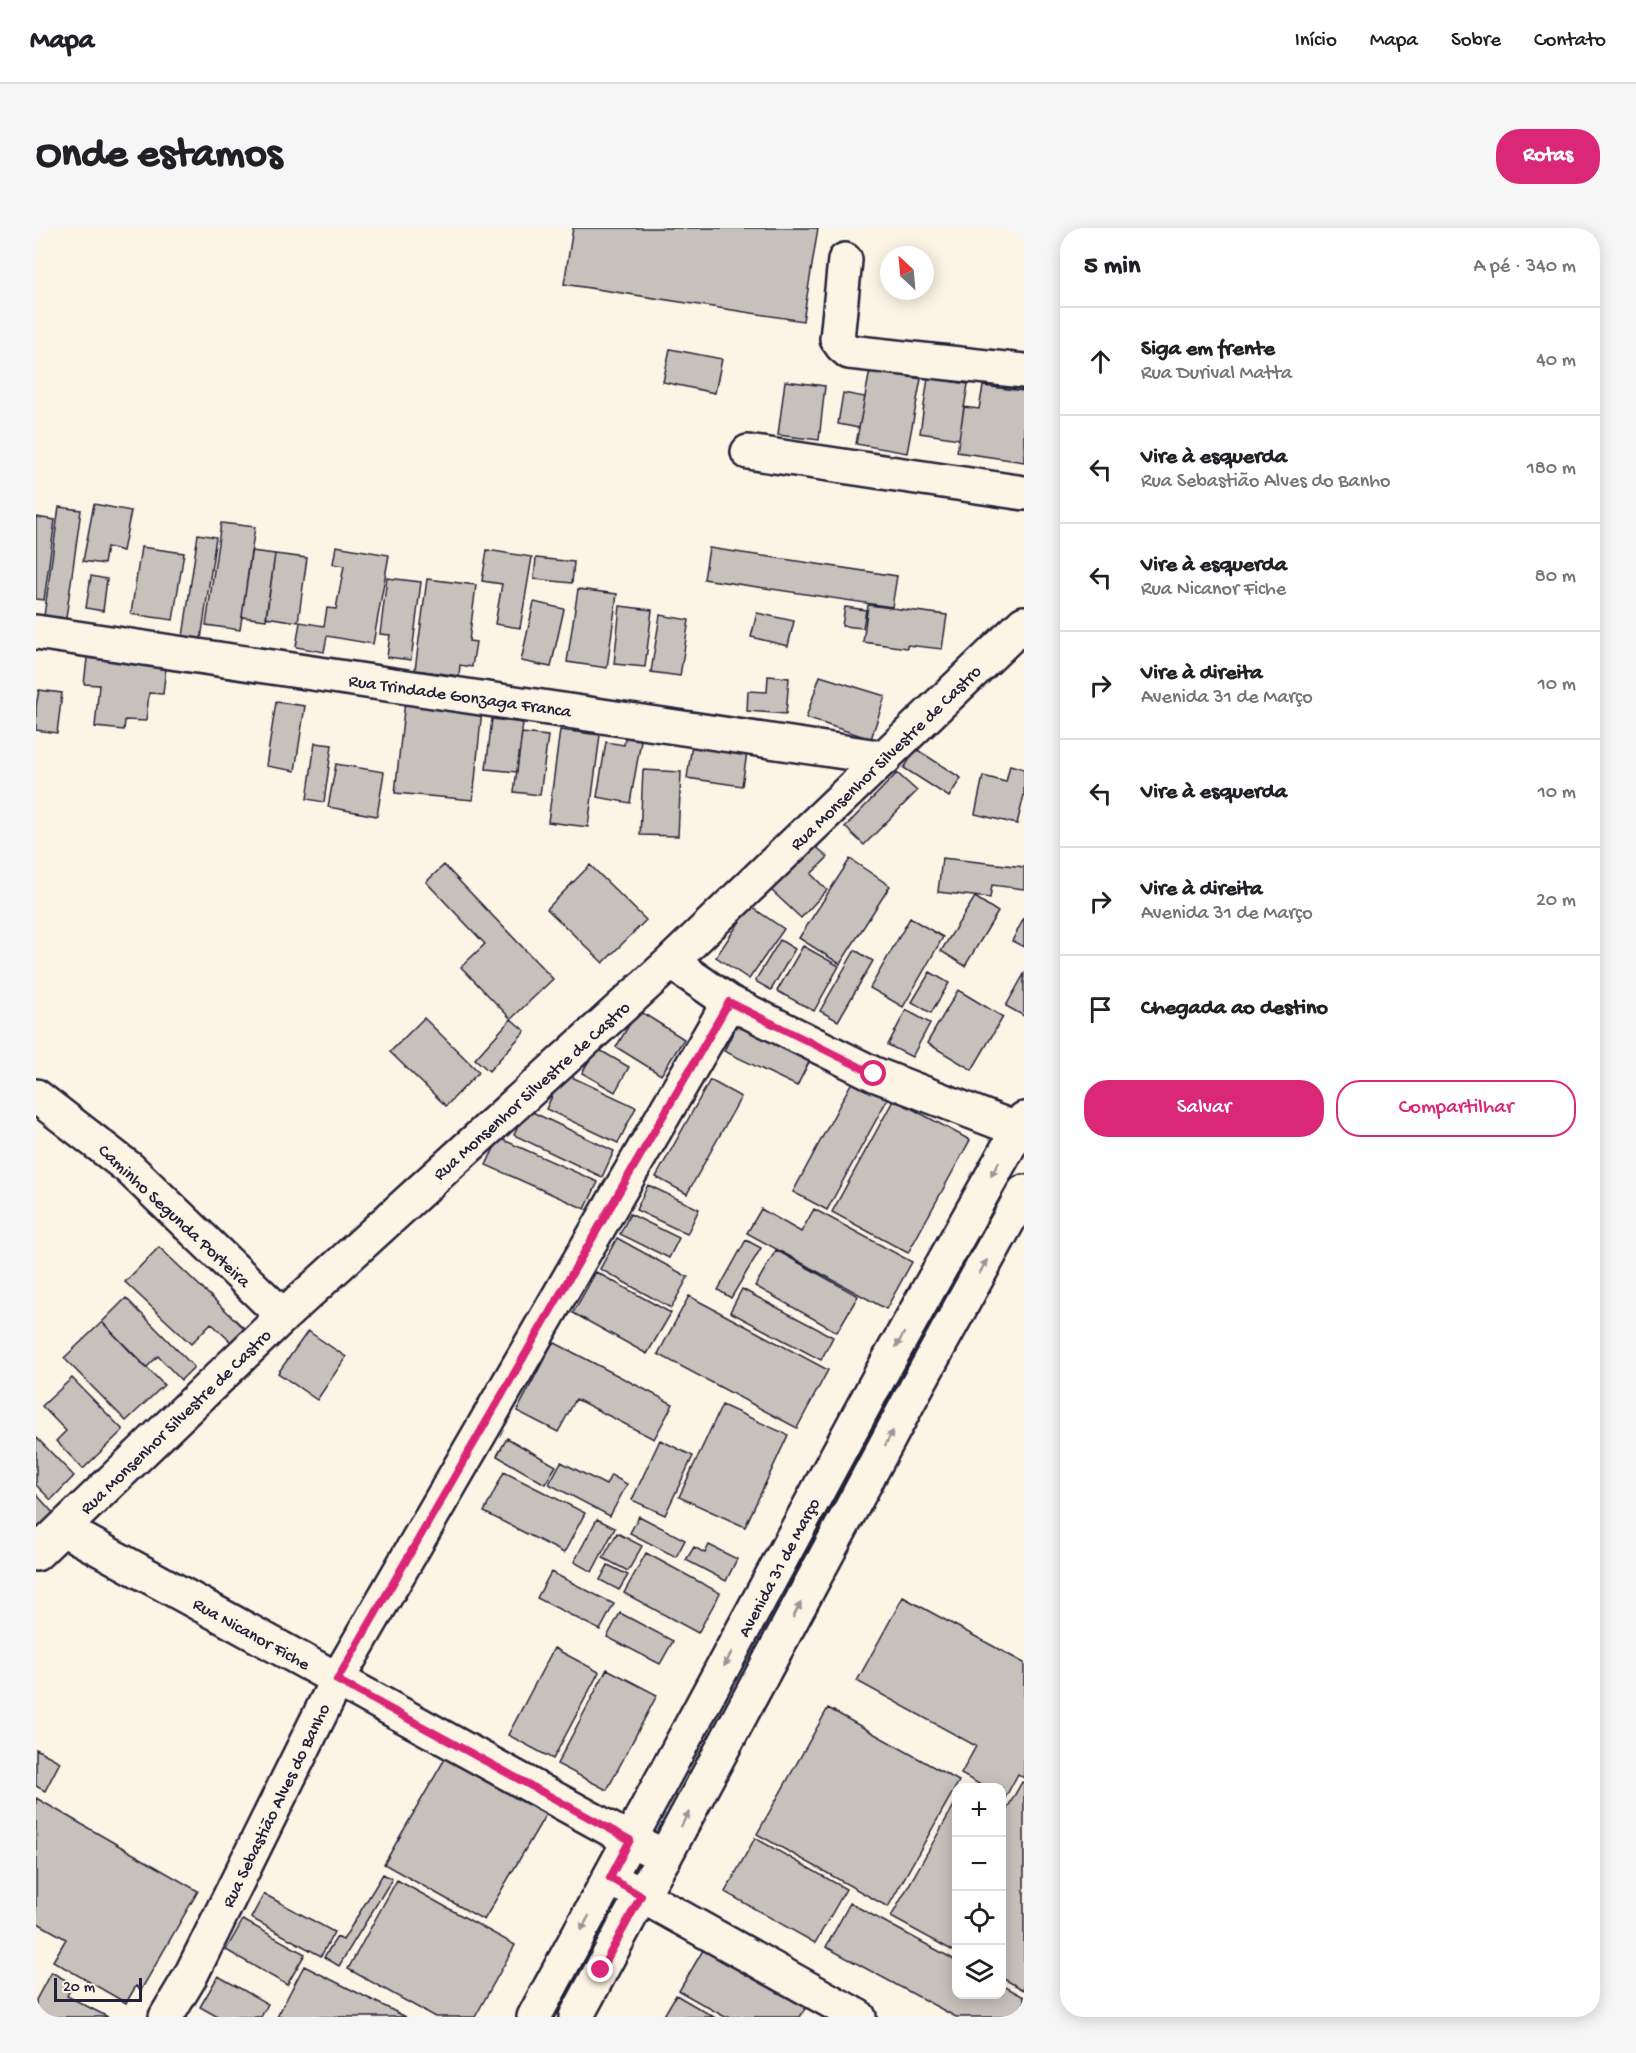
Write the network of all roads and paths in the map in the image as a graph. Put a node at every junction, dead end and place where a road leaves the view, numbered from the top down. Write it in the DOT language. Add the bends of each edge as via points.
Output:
graph roads {
  1 [pos="845,260"];
  2 [pos="1024,371"];
  3 [pos="748,452"];
  4 [pos="1024,493"];
  5 [pos="1024,623"];
  6 [pos="36,632"];
  7 [pos="885,758"];
  8 [pos="671,962"];
  9 [pos="729,1002"];
  10 [pos="36,1096"];
  11 [pos="1022,1126"];
  12 [pos="1024,1192"];
  13 [pos="283,1316"];
  14 [pos="63,1529"];
  15 [pos="36,1554"];
  16 [pos="337,1680"];
  17 [pos="630,1840"];
  18 [pos="665,1856"];
  19 [pos="610,1878"];
  20 [pos="641,1896"];
  21 [pos="166,2017"];
  22 [pos="534,2017"];
  23 [pos="576,2017"];
  24 [pos="859,2017"];
  1 -- 2 [label="street" via="837,339 849,352"];
  3 -- 4 [label="street"];
  5 -- 7 [label="street, Rua Monsenhor Silvestre de Castro"];
  6 -- 7 [label="street, Rua Trindade Gonzaga Franca"];
  7 -- 8 [label="street, Rua Monsenhor Silvestre de Castro"];
  8 -- 9 [label="street"];
  8 -- 13 [label="street, Rua Monsenhor Silvestre de Castro"];
  9 -- 11 [label="street" via="874,1074"];
  9 -- 16 [label="street, Rua Sebastião Alves do Banho"];
  10 -- 13 [label="street, Caminho Segunda Porteira" via="129,1168"];
  11 -- 17 [label="street, Avenida 31 de Março, one-way" via="881,1374"];
  18 -- 12 [label="street, Avenida 31 de Março, one-way"];
  13 -- 14 [label="street, Rua Monsenhor Silvestre de Castro"];
  14 -- 15 [label="street, Rua Monsenhor Silvestre de Castro"];
  14 -- 16 [label="street, Rua Nicanor Fiche"];
  16 -- 17 [label="street, Rua Nicanor Fiche"];
  16 -- 21 [label="street, Rua Sebastião Alves do Banho" via="190,1977"];
  17 -- 18 [label="street, Rua Nicanor Fiche"];
  17 -- 19 [label="street, Avenida 31 de Março"];
  18 -- 20 [label="street, Avenida 31 de Março"];
  19 -- 20 [label="street"];
  19 -- 22 [label="street, Avenida 31 de Março, one-way"];
  20 -- 23 [label="street, Avenida 31 de Março"];
  20 -- 24 [label="street"];
}
